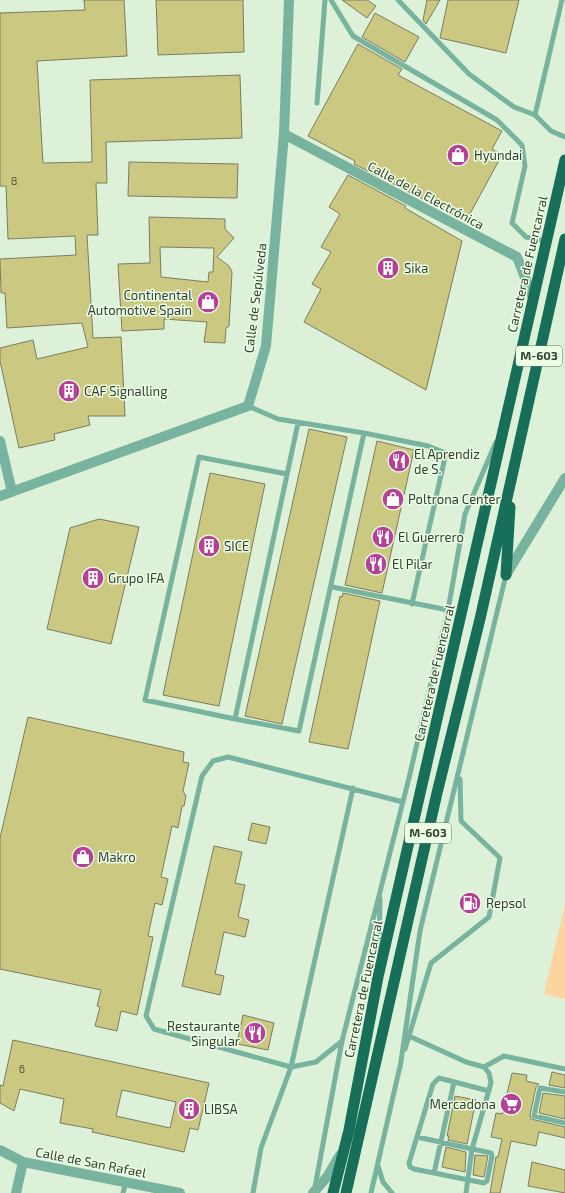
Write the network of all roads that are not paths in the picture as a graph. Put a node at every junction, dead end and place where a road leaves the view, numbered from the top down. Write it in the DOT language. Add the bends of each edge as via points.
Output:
graph roads {
  1 [pos="289,0"];
  2 [pos="325,0"];
  3 [pos="331,0"];
  4 [pos="398,0"];
  5 [pos="562,0"];
  6 [pos="317,103"];
  7 [pos="535,115"];
  8 [pos="284,134"];
  9 [pos="565,137"];
  10 [pos="565,160"];
  11 [pos="565,239"];
  12 [pos="546,241"];
  13 [pos="533,298"];
  14 [pos="248,406"];
  15 [pos="507,416"];
  16 [pos="298,422"];
  17 [pos="364,433"];
  18 [pos="0,440"];
  19 [pos="512,473"];
  20 [pos="287,474"];
  21 [pos="565,478"];
  22 [pos="12,492"];
  23 [pos="0,496"];
  24 [pos="506,575"];
  25 [pos="332,587"];
  26 [pos="412,604"];
  27 [pos="448,610"];
  28 [pos="235,720"];
  29 [pos="460,772"];
  30 [pos="353,788"];
  31 [pos="403,802"];
  32 [pos="381,887"];
  33 [pos="378,978"];
  34 [pos="409,1036"];
  35 [pos="342,1041"];
  36 [pos="291,1067"];
  37 [pos="484,1067"];
  38 [pos="400,1068"];
  39 [pos="565,1068"];
  40 [pos="454,1082"];
  41 [pos="489,1091"];
  42 [pos="565,1092"];
  43 [pos="565,1123"];
  44 [pos="417,1137"];
  45 [pos="440,1142"];
  46 [pos="346,1143"];
  47 [pos="472,1149"];
  48 [pos="0,1150"];
  49 [pos="24,1162"];
  50 [pos="378,1165"];
  51 [pos="434,1173"];
  52 [pos="468,1180"];
  53 [pos="126,1182"];
  54 [pos="314,1192"];
  55 [pos="16,1193"];
  56 [pos="123,1193"];
  57 [pos="180,1193"];
  58 [pos="253,1193"];
  59 [pos="333,1193"];
  60 [pos="346,1193"];
  61 [pos="371,1193"];
  62 [pos="392,1193"];
  63 [pos="466,1193"];
  1 -- 8 [label="street, Calle de Sepúlveda"];
  2 -- 6 [label="lane"];
  3 -- 12 [label="lane" via="353,36 497,120 522,144 525,166 512,223 526,237"];
  4 -- 7 [label="lane" via="469,74 514,107"];
  5 -- 7 [label="lane"];
  7 -- 9 [label="lane" via="551,132"];
  8 -- 13 [label="street, Calle de la Electrónica" via="516,258"];
  8 -- 14 [label="street, Calle de Sepúlveda" via="266,346"];
  10 -- 12 [label="highway, Carretera de Fuencarral / M-603"];
  11 -- 19 [label="highway, M-603"];
  12 -- 13 [label="highway, Carretera de Fuencarral / M-603"];
  13 -- 15 [label="highway, Carretera de Fuencarral / M-603"];
  14 -- 16 [label="lane" via="278,419"];
  14 -- 22 [label="street"];
  15 -- 27 [label="lane" via="465,514"];
  15 -- 33 [label="highway, Carretera de Fuencarral / M-603"];
  16 -- 17 [label="lane"];
  16 -- 20 [label="lane"];
  17 -- 25 [label="lane"];
  17 -- 26 [label="lane" via="428,446 446,453"];
  18 -- 22 [label="street"];
  19 -- 24 [label="highway"];
  19 -- 60 [label="highway, M-603"];
  20 -- 28 [label="lane"];
  20 -- 28 [label="lane" via="199,457 145,700"];
  21 -- 24 [label="street"];
  22 -- 23 [label="street"];
  24 -- 29 [label="lane"];
  25 -- 26 [label="lane"];
  25 -- 28 [label="lane" via="298,731"];
  26 -- 27 [label="lane"];
  27 -- 31 [label="lane"];
  29 -- 34 [label="lane" via="461,821 500,858 489,917 431,963"];
  29 -- 38 [label="lane" via="420,931"];
  30 -- 31 [label="lane"];
  30 -- 36 [label="lane"];
  30 -- 36 [label="lane" via="228,757 213,761 202,776 146,1016 154,1029"];
  31 -- 32 [label="lane"];
  32 -- 33 [label="lane"];
  32 -- 35 [label="lane"];
  33 -- 46 [label="highway, Carretera de Fuencarral / M-603"];
  34 -- 37 [label="lane" via="466,1062"];
  34 -- 38 [label="lane"];
  35 -- 36 [label="lane" via="316,1062"];
  35 -- 54 [label="lane"];
  36 -- 58 [label="lane" via="261,1148"];
  37 -- 39 [label="lane" via="504,1056"];
  37 -- 41 [label="lane" via="489,1073"];
  38 -- 50 [label="lane"];
  40 -- 41 [label="lane"];
  40 -- 44 [label="lane" via="439,1078 436,1080"];
  40 -- 45 [label="lane"];
  41 -- 47 [label="lane"];
  42 -- 43 [label="lane" via="540,1088 534,1116"];
  44 -- 45 [label="lane"];
  44 -- 51 [label="lane" via="410,1167"];
  45 -- 47 [label="lane"];
  45 -- 51 [label="lane"];
  46 -- 54 [label="street" via="327,1178"];
  46 -- 59 [label="highway, Carretera de Fuencarral / M-603"];
  47 -- 52 [label="lane"];
  47 -- 52 [label="lane" via="487,1152 492,1156 487,1181 481,1184"];
  48 -- 49 [label="street, Calle de San Rafael"];
  49 -- 53 [label="street, Calle de San Rafael"];
  49 -- 55 [label="street"];
  50 -- 61 [label="lane"];
  50 -- 62 [label="lane" via="384,1182"];
  51 -- 52 [label="lane"];
  52 -- 63 [label="lane"];
  53 -- 56 [label="lane"];
  53 -- 57 [label="street, Calle de San Rafael"];
}
